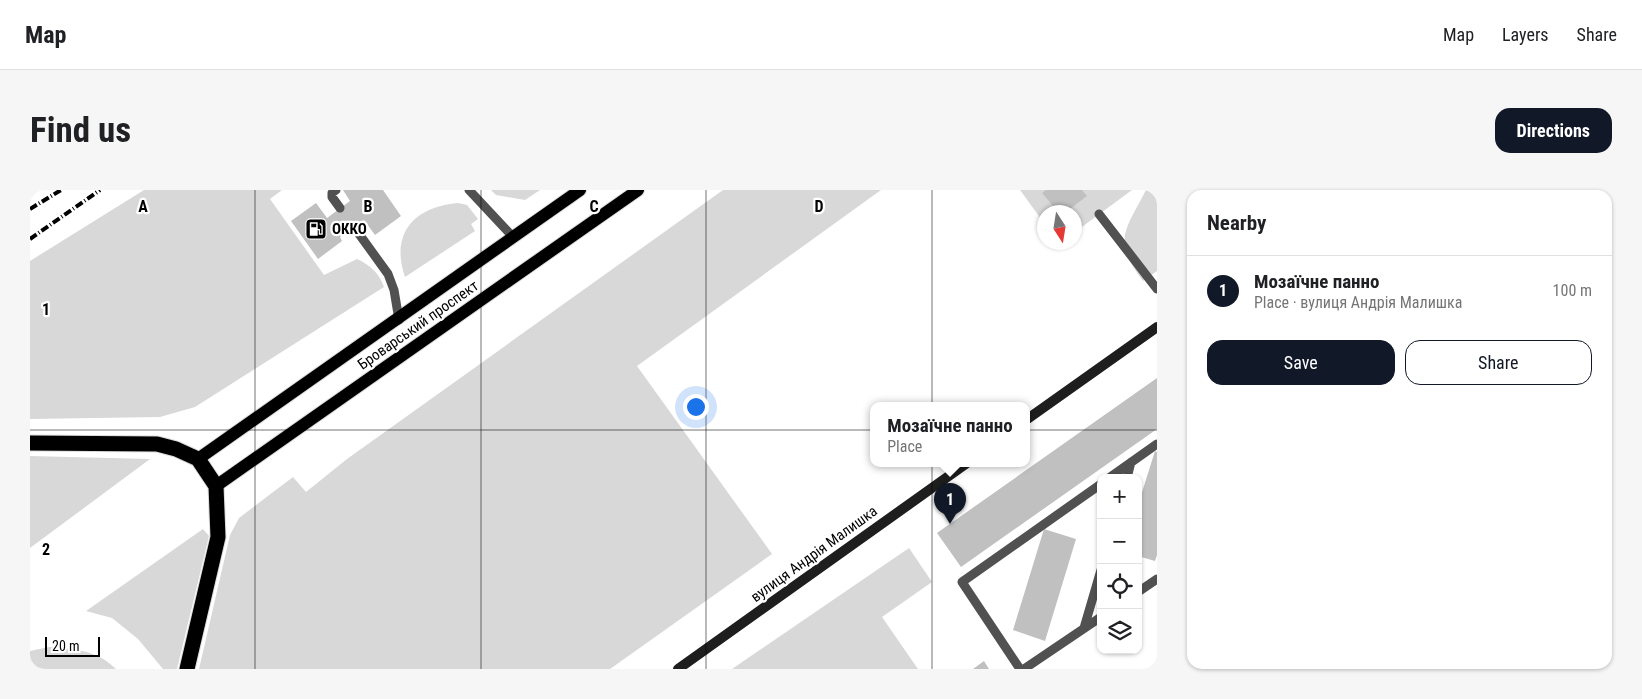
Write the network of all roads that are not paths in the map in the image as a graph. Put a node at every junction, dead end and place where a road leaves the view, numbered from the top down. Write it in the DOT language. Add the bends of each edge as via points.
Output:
graph roads {
  1 [pos="336,190"];
  2 [pos="469,190"];
  3 [pos="580,190"];
  4 [pos="638,190"];
  5 [pos="340,208"];
  6 [pos="1100,214"];
  7 [pos="354,227"];
  8 [pos="513,237"];
  9 [pos="1157,289"];
  10 [pos="399,320"];
  11 [pos="1157,327"];
  12 [pos="1030,417"];
  13 [pos="30,444"];
  14 [pos="1157,444"];
  15 [pos="198,459"];
  16 [pos="1131,462"];
  17 [pos="961,467"];
  18 [pos="1114,474"];
  19 [pos="1128,474"];
  20 [pos="216,486"];
  21 [pos="1097,487"];
  22 [pos="1157,580"];
  23 [pos="1097,584"];
  24 [pos="1142,589"];
  25 [pos="1097,620"];
  26 [pos="1084,628"];
  27 [pos="187,669"];
  28 [pos="678,669"];
  29 [pos="1020,669"];
  30 [pos="1024,669"];
  1 -- 5 [label="lane" via="332,197"];
  2 -- 8 [label="lane"];
  3 -- 8 [label="main road, Броварський проспект"];
  4 -- 20 [label="main road, Броварський проспект"];
  6 -- 9 [label="lane"];
  7 -- 10 [label="lane" via="388,274"];
  8 -- 10 [label="main road, Броварський проспект"];
  10 -- 15 [label="main road, Броварський проспект"];
  11 -- 12 [label="street"];
  13 -- 15 [label="highway" via="157,444"];
  14 -- 16 [label="lane"];
  15 -- 20 [label="highway"];
  16 -- 18 [label="lane"];
  16 -- 19 [label="lane"];
  17 -- 28 [label="street, вулиця Андрія Малишка"];
  20 -- 27 [label="highway" via="218,537"];
  21 -- 29 [label="lane" via="962,582"];
  22 -- 24 [label="lane"];
  23 -- 26 [label="lane"];
  25 -- 26 [label="lane"];
  26 -- 30 [label="lane"];
}
